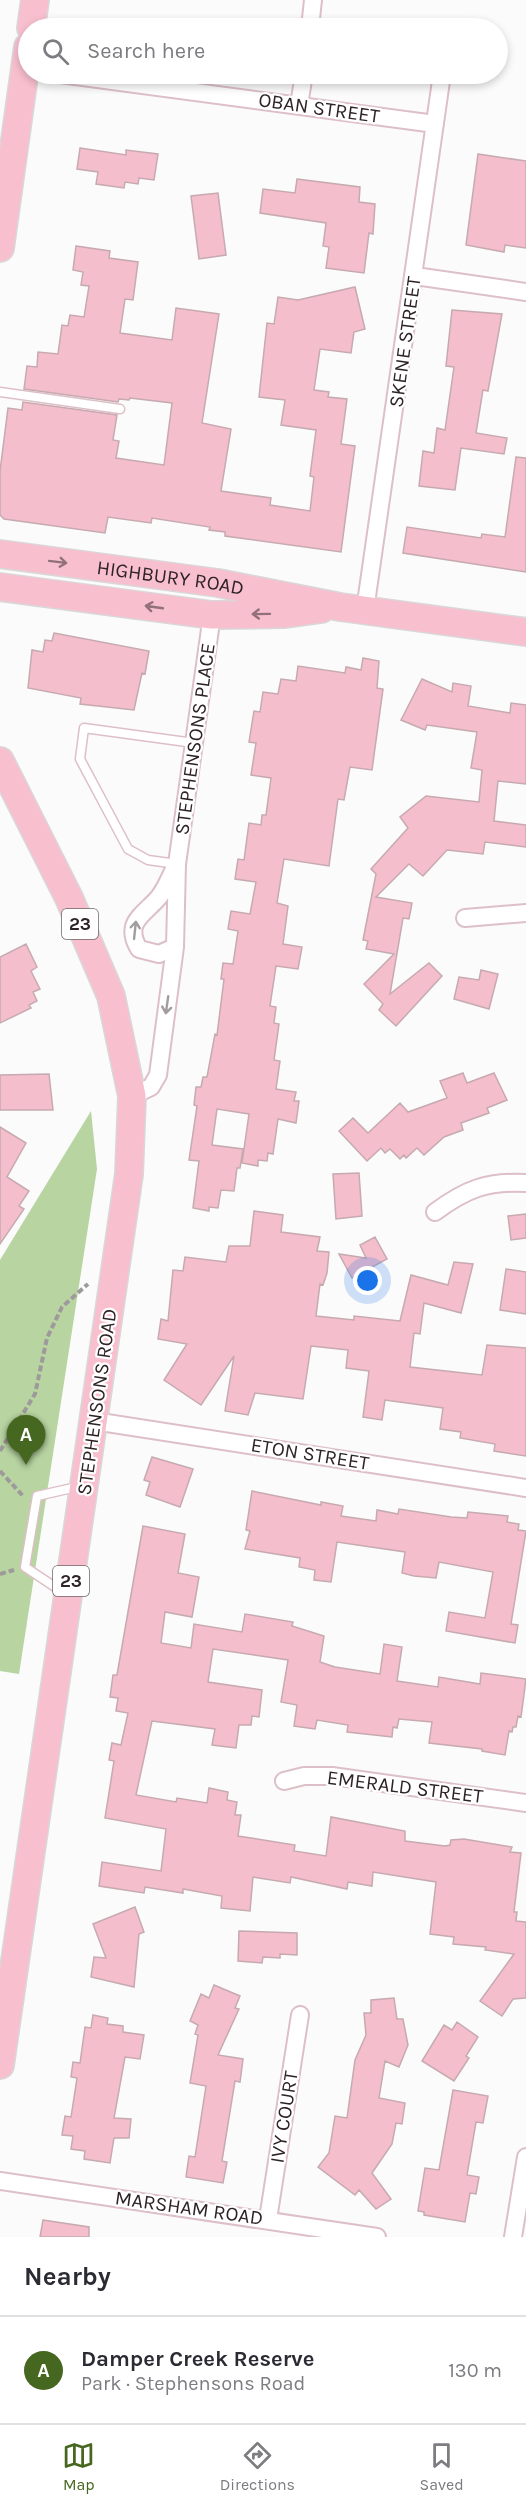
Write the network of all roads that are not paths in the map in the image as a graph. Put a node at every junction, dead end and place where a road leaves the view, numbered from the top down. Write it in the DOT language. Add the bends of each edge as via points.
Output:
graph roads {
  1 [pos="35,0"];
  2 [pos="313,0"];
  3 [pos="32,18"];
  4 [pos="310,18"];
  5 [pos="24,84"];
  6 [pos="137,84"];
  7 [pos="302,84"];
  8 [pos="441,84"];
  9 [pos="299,105"];
  10 [pos="435,124"];
  11 [pos="0,248"];
  12 [pos="415,276"];
  13 [pos="526,292"];
  14 [pos="0,392"];
  15 [pos="120,409"];
  16 [pos="0,554"];
  17 [pos="218,583"];
  18 [pos="0,587"];
  19 [pos="353,608"];
  20 [pos="212,615"];
  21 [pos="526,632"];
  22 [pos="194,743"];
  23 [pos="0,761"];
  24 [pos="177,864"];
  25 [pos="526,913"];
  26 [pos="465,918"];
  27 [pos="175,947"];
  28 [pos="132,1096"];
  29 [pos="526,1183"];
  30 [pos="435,1212"];
  31 [pos="94,1421"];
  32 [pos="86,1485"];
  33 [pos="526,1488"];
  34 [pos="69,1597"];
  35 [pos="284,1781"];
  36 [pos="526,1803"];
  37 [pos="300,2015"];
  38 [pos="0,2065"];
  39 [pos="526,2157"];
  40 [pos="0,2181"];
  41 [pos="268,2219"];
  42 [pos="377,2237"];
  43 [pos="513,2237"];
  1 -- 3 [label="main road"];
  2 -- 4 [label="street"];
  5 -- 11 [label="main road"];
  6 -- 9 [label="street, OBAN STREET"];
  7 -- 9 [label="street"];
  8 -- 10 [label="street, SKENE STREET"];
  9 -- 10 [label="street, OBAN STREET"];
  10 -- 12 [label="street, SKENE STREET"];
  12 -- 13 [label="street"];
  12 -- 19 [label="street, SKENE STREET"];
  14 -- 15 [label="lane"];
  16 -- 17 [label="main road, HIGHBURY ROAD, one-way"];
  17 -- 19 [label="main road, HIGHBURY ROAD"];
  17 -- 20 [label="main road"];
  20 -- 18 [label="main road, HIGHBURY ROAD, one-way"];
  19 -- 20 [label="main road, HIGHBURY ROAD, one-way"];
  19 -- 21 [label="main road, HIGHBURY ROAD"];
  20 -- 22 [label="street, STEPHENSONS PLACE"];
  22 -- 24 [label="street, STEPHENSONS PLACE"];
  22 -- 24 [label="lane" via="84,728 80,759 128,849 148,860"];
  23 -- 28 [label="main road, STEPHENSONS ROAD / 23" via="69,898 111,996"];
  24 -- 27 [label="street, STEPHENSONS PLACE"];
  27 -- 24 [label="street, STEPHENSONS PLACE, one-way" via="159,954 139,949 134,941 134,926 161,894"];
  25 -- 26 [label="street"];
  27 -- 28 [label="street, STEPHENSONS PLACE, one-way" via="158,1075 151,1087"];
  28 -- 31 [label="main road, STEPHENSONS ROAD / 23" via="129,1174"];
  29 -- 30 [label="street" via="479,1186 461,1193"];
  31 -- 32 [label="main road, STEPHENSONS ROAD / 23"];
  31 -- 33 [label="street, ETON STREET"];
  32 -- 34 [label="main road, STEPHENSONS ROAD / 23"];
  32 -- 34 [label="lane" via="37,1496 24,1567"];
  34 -- 38 [label="main road, STEPHENSONS ROAD / 23"];
  35 -- 36 [label="street, EMERALD STREET" via="332,1776"];
  37 -- 41 [label="street, IVY COURT"];
  39 -- 43 [label="street"];
  40 -- 41 [label="street, MARSHAM ROAD"];
  41 -- 42 [label="street, MARSHAM ROAD"];
}
